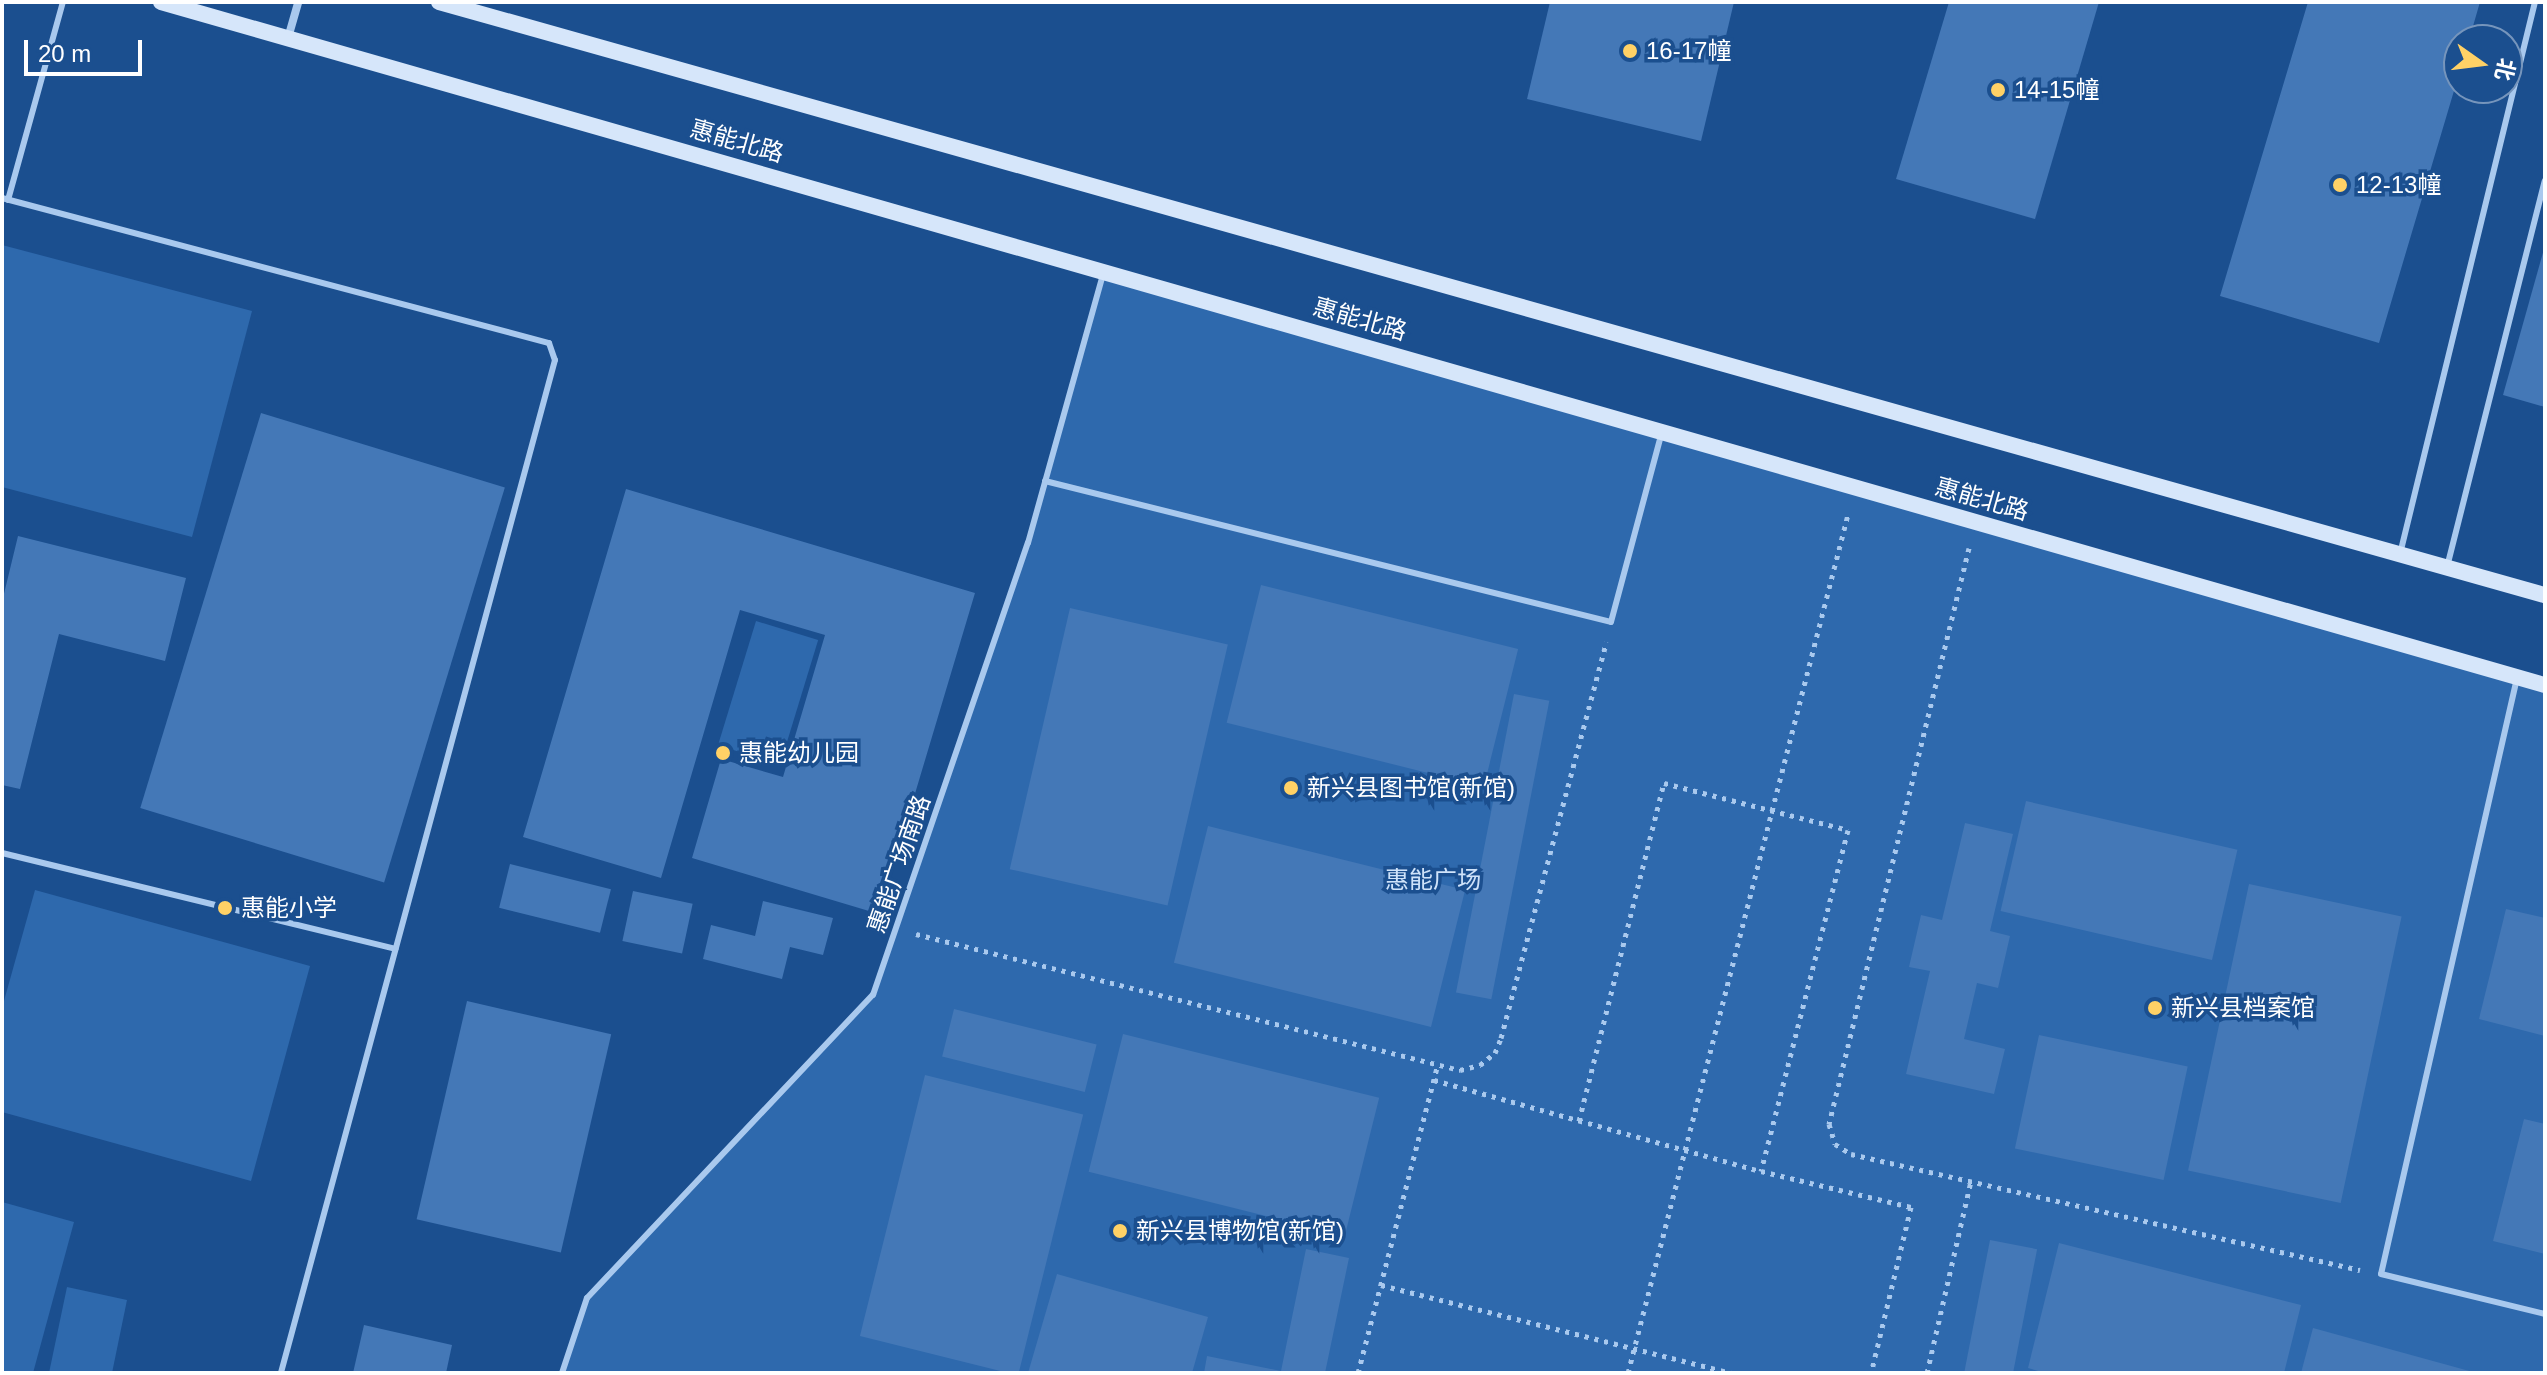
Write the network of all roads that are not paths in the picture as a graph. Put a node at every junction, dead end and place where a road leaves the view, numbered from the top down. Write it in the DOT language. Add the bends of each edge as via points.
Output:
graph roads {
  1 [pos="63,2"];
  2 [pos="161,2"];
  3 [pos="298,2"];
  4 [pos="439,2"];
  5 [pos="2535,2"];
  6 [pos="288,38"];
  7 [pos="2545,181"];
  8 [pos="5,199"];
  9 [pos="1104,270"];
  10 [pos="1662,432"];
  11 [pos="1045,481"];
  12 [pos="2400,554"];
  13 [pos="2447,567"];
  14 [pos="2545,595"];
  15 [pos="2517,677"];
  16 [pos="2545,685"];
  17 [pos="2,853"];
  18 [pos="395,949"];
  19 [pos="2545,1314"];
  20 [pos="281,1373"];
  21 [pos="562,1373"];
  1 -- 8 [label="lane"];
  2 -- 6 [label="street, 惠能北路"];
  3 -- 6 [label="street"];
  4 -- 12 [label="street"];
  5 -- 12 [label="lane"];
  6 -- 9 [label="street, 惠能北路"];
  7 -- 13 [label="lane"];
  8 -- 18 [label="lane" via="549,343 555,360"];
  9 -- 10 [label="street, 惠能北路"];
  9 -- 11 [label="lane, 惠能广场南路"];
  10 -- 11 [label="lane" via="1611,622"];
  10 -- 15 [label="street, 惠能北路"];
  11 -- 21 [label="lane, 惠能广场南路" via="873,995 587,1298"];
  12 -- 13 [label="street"];
  13 -- 14 [label="street"];
  15 -- 16 [label="street, 惠能北路"];
  15 -- 19 [label="lane" via="2381,1274"];
  17 -- 18 [label="lane"];
  18 -- 20 [label="lane"];
}
